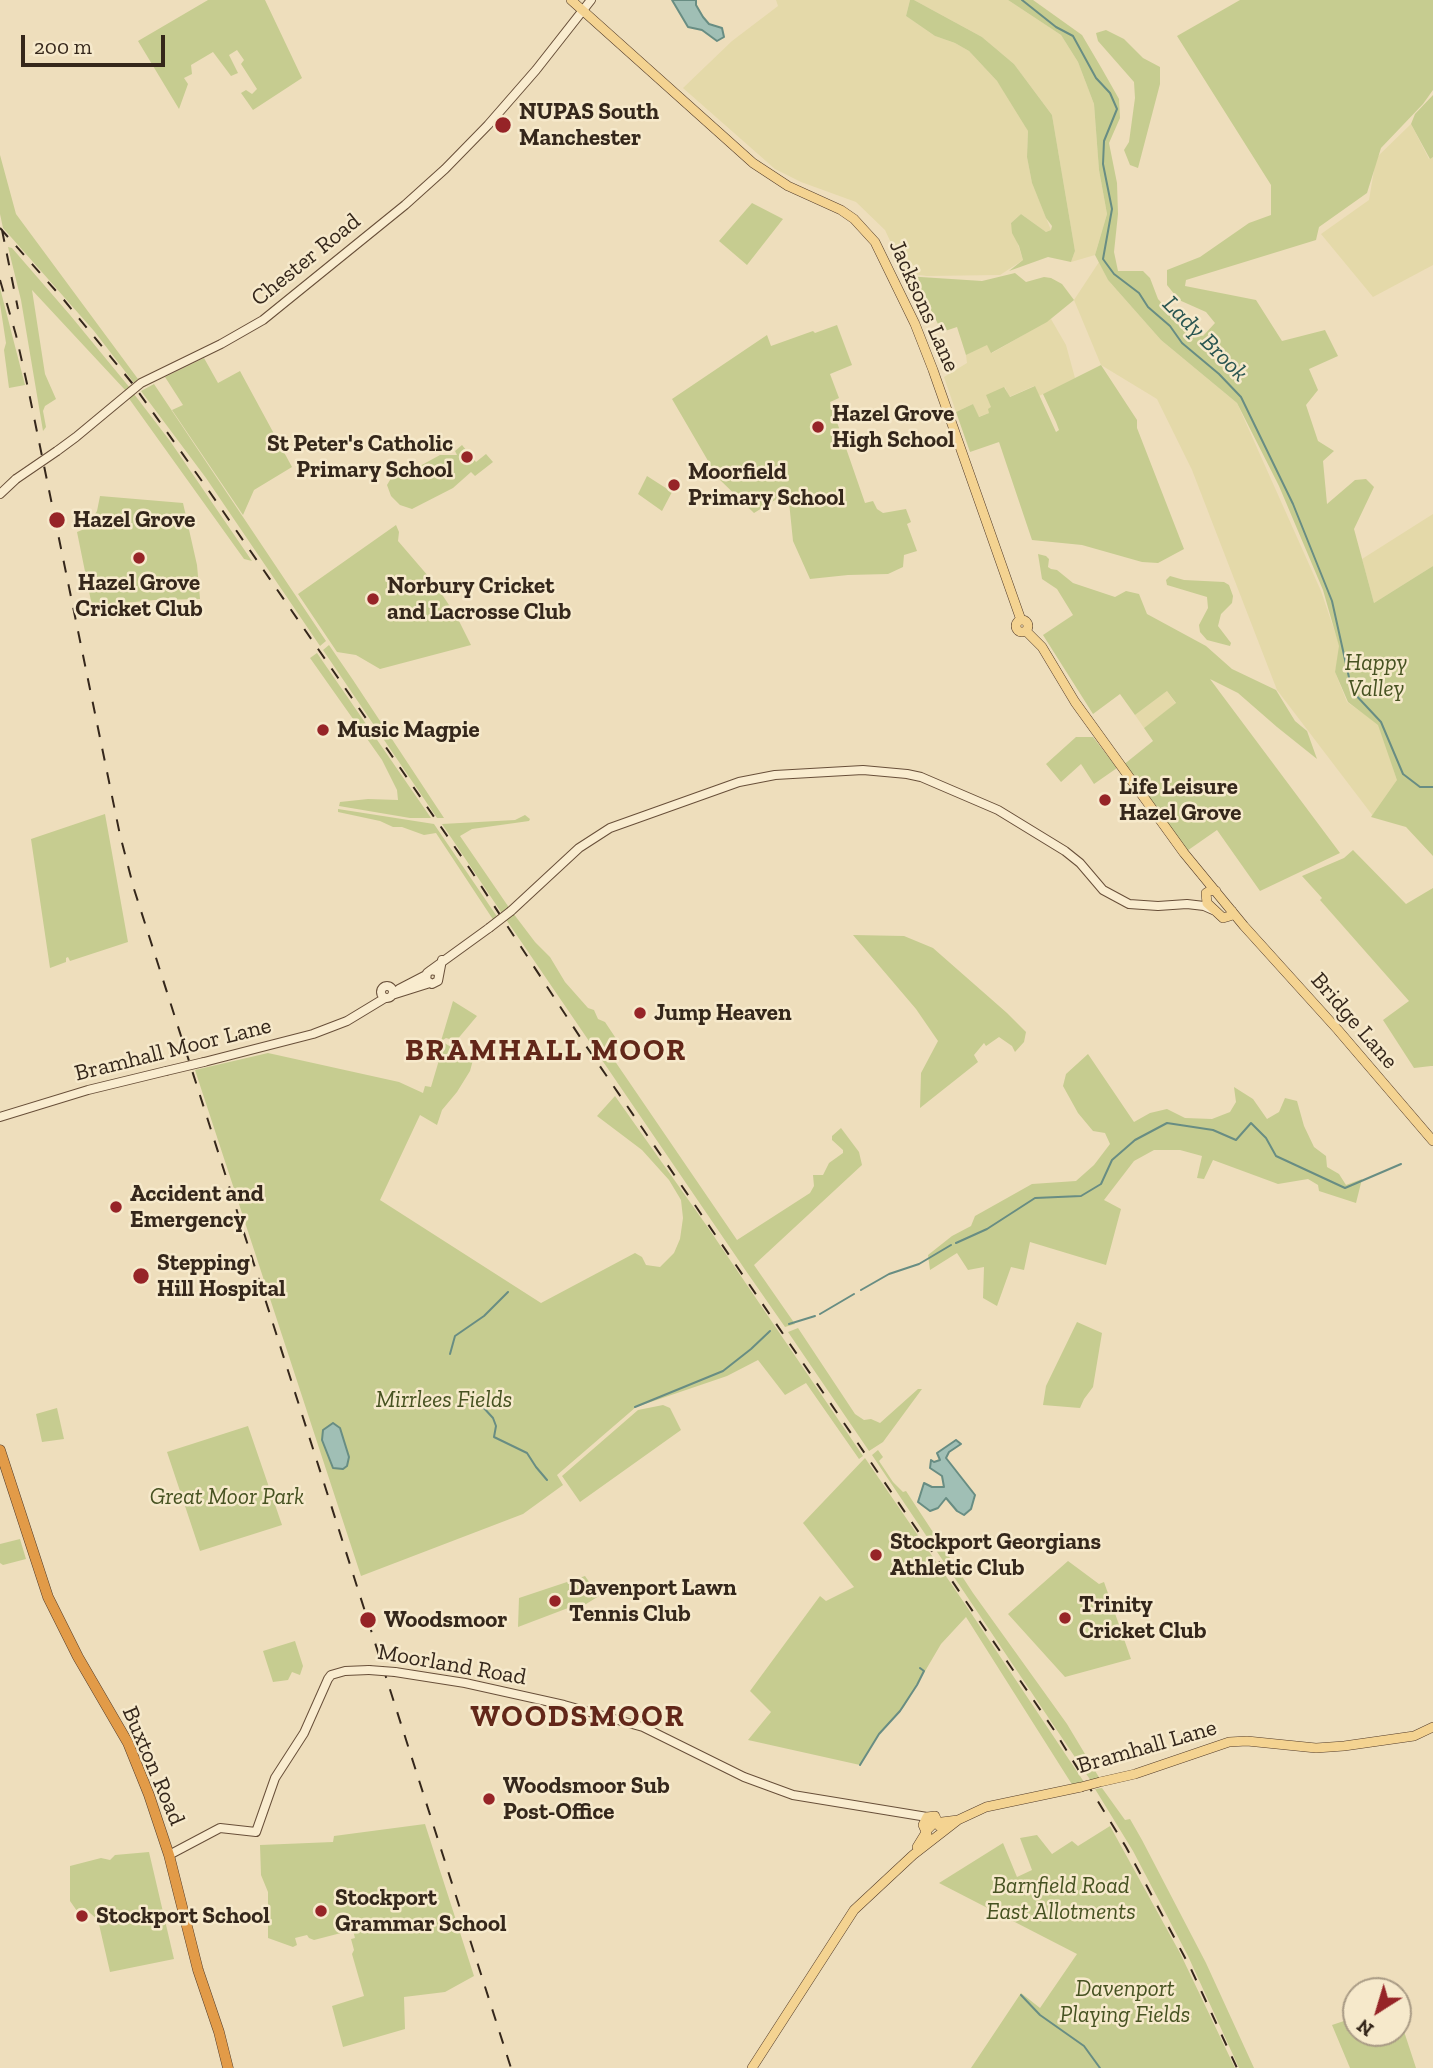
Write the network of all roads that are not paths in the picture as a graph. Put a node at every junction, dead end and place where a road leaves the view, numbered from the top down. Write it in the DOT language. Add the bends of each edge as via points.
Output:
graph roads {
  1 [pos="571,0"];
  2 [pos="591,0"];
  3 [pos="583,11"];
  4 [pos="0,494"];
  5 [pos="1209,893"];
  6 [pos="1187,904"];
  7 [pos="1213,910"];
  8 [pos="1230,914"];
  9 [pos="0,1117"];
  10 [pos="1433,1141"];
  11 [pos="0,1450"];
  12 [pos="1433,1727"];
  13 [pos="925,1825"];
  14 [pos="938,1831"];
  15 [pos="169,1855"];
  16 [pos="913,1855"];
  17 [pos="228,2068"];
  18 [pos="752,2068"];
  1 -- 3 [label="main road, Jacksons Lane"];
  2 -- 3 [label="street, Chester Road"];
  3 -- 4 [label="street, Chester Road, bridge" via="488,125 405,205 256,325 141,383"];
  3 -- 5 [label="main road, Jacksons Lane" via="753,163 788,186 841,210 875,242 933,370 1021,620 1028,624 1026,631 1042,647 1075,702"];
  5 -- 6 [label="street, Bramhall Moor Lane"];
  5 -- 7 [label="main road" via="1207,903"];
  5 -- 8 [label="main road, Bridge Lane"];
  6 -- 7 [label="street, Bramhall Moor Lane"];
  6 -- 9 [label="street, Bramhall Moor Lane, bridge" via="1129,904 1103,890 1065,851 998,810 921,777 823,771 752,779 610,828 579,848 511,911 442,960 432,976 388,994 354,1017 304,1038 88,1090"];
  7 -- 8 [label="main road" via="1223,918"];
  8 -- 10 [label="main road, Bridge Lane"];
  11 -- 15 [label="highway, Buxton Road" via="48,1597 128,1743"];
  12 -- 14 [label="main road, Bramhall Lane, bridge" via="1414,1737 1345,1746 1229,1742 1135,1774 986,1807"];
  13 -- 14 [label="main road"];
  13 -- 14 [label="main road, Bramhall Lane"];
  13 -- 14 [label="main road" via="935,1816"];
  13 -- 15 [label="street, Moorland Road, bridge" via="912,1816 793,1795 754,1782 643,1727 465,1683 369,1670 345,1671 327,1679 304,1732 275,1778 256,1832 220,1828"];
  13 -- 16 [label="main road, Bramhall Lane"];
  14 -- 16 [label="main road, Bramhall Lane"];
  15 -- 17 [label="highway, Buxton Road"];
  16 -- 18 [label="main road, Bramhall Lane" via="854,1910"];
}
